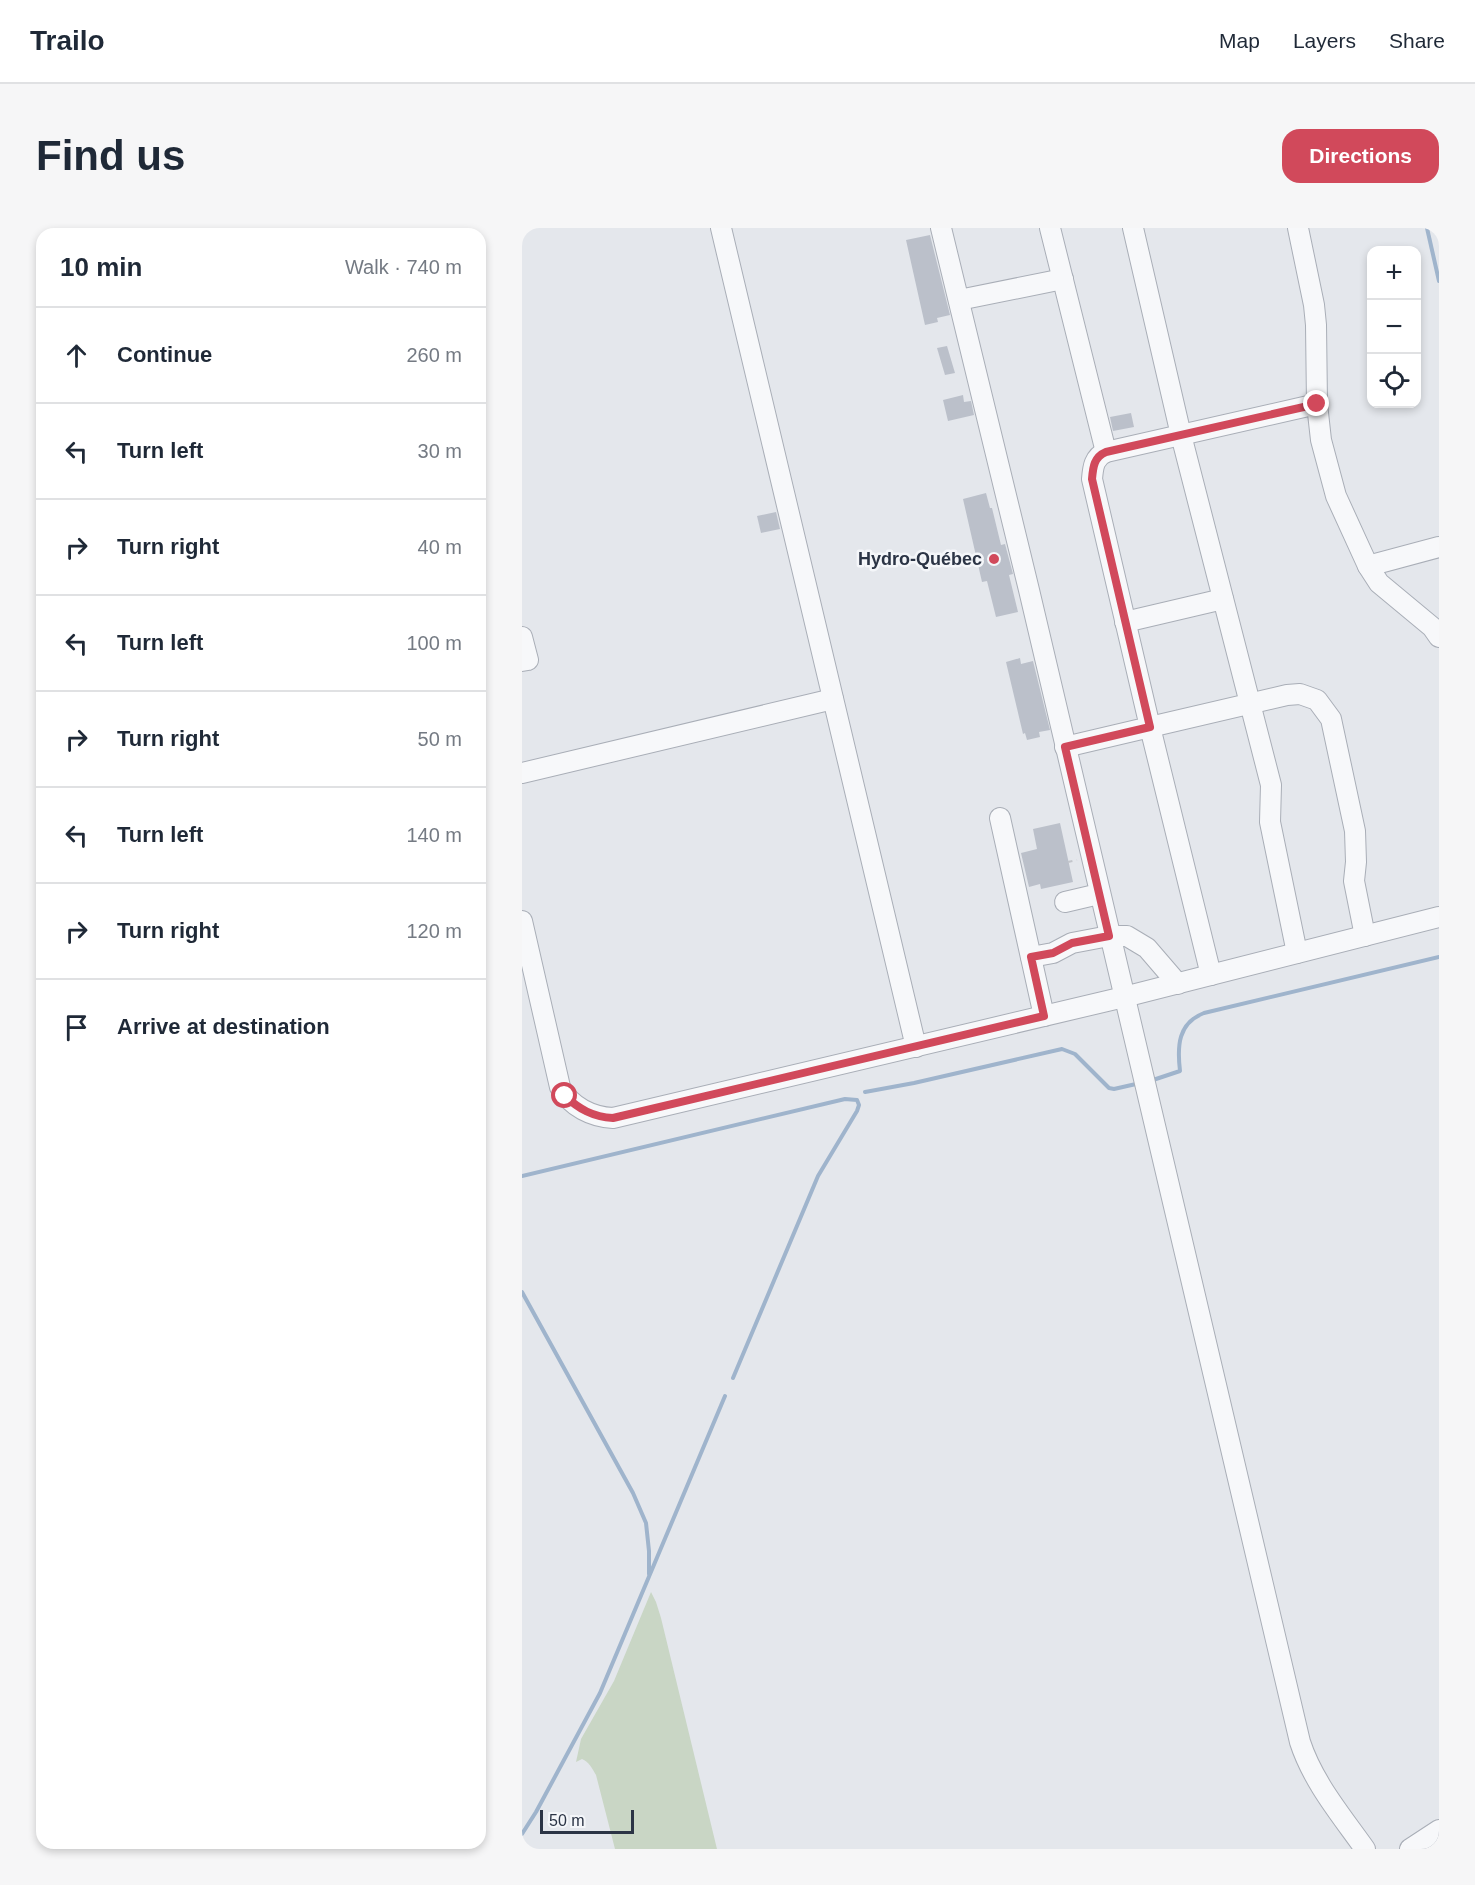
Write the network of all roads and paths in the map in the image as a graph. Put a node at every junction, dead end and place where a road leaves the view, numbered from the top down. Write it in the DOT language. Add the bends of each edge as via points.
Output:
graph roads {
  1 [pos="721,228"];
  2 [pos="941,228"];
  3 [pos="1050,228"];
  4 [pos="1133,228"];
  5 [pos="1298,228"];
  6 [pos="1063,279"];
  7 [pos="959,300"];
  8 [pos="1317,404"];
  9 [pos="1181,435"];
  10 [pos="1106,452"];
  11 [pos="1439,547"];
  12 [pos="1368,566"];
  13 [pos="1223,599"];
  14 [pos="1125,622"];
  15 [pos="522,637"];
  16 [pos="1439,637"];
  17 [pos="522,661"];
  18 [pos="833,699"];
  19 [pos="1250,704"];
  20 [pos="1150,727"];
  21 [pos="1065,747"];
  22 [pos="522,773"];
  23 [pos="1000,818"];
  24 [pos="1099,894"];
  25 [pos="1065,902"];
  26 [pos="1439,917"];
  27 [pos="522,921"];
  28 [pos="1109,936"];
  29 [pos="1365,936"];
  30 [pos="1297,953"];
  31 [pos="1031,957"];
  32 [pos="1211,975"];
  33 [pos="1178,984"];
  34 [pos="1124,997"];
  35 [pos="1044,1016"];
  36 [pos="916,1047"];
  37 [pos="1439,1830"];
  38 [pos="1365,1849"];
  39 [pos="1410,1849"];
  1 -- 18 [label="street"];
  2 -- 7 [label="street"];
  3 -- 6 [label="street"];
  4 -- 9 [label="street"];
  5 -- 8 [label="street" via="1316,326"];
  6 -- 7 [label="street"];
  6 -- 10 [label="street"];
  7 -- 21 [label="street"];
  8 -- 9 [label="street"];
  8 -- 12 [label="street" via="1321,440 1336,496"];
  9 -- 10 [label="street"];
  9 -- 13 [label="street"];
  10 -- 14 [label="street" via="1096,460 1092,479"];
  11 -- 12 [label="street"];
  12 -- 16 [label="street" via="1388,593"];
  13 -- 14 [label="street"];
  13 -- 19 [label="street"];
  14 -- 20 [label="street"];
  15 -- 17 [label="street" via="528,660"];
  18 -- 22 [label="street"];
  18 -- 36 [label="street"];
  19 -- 20 [label="street"];
  19 -- 29 [label="street" via="1300,694 1317,700 1331,719 1355,831 1354,881"];
  19 -- 30 [label="street" via="1271,784 1270,822"];
  20 -- 21 [label="street"];
  20 -- 32 [label="street"];
  21 -- 24 [label="street"];
  23 -- 31 [label="street"];
  24 -- 25 [label="street"];
  24 -- 28 [label="street"];
  26 -- 29 [label="street"];
  27 -- 36 [label="street" via="560,1088 575,1105 600,1118"];
  28 -- 31 [label="street"];
  28 -- 33 [label="street" via="1137,940"];
  28 -- 34 [label="street"];
  29 -- 30 [label="street"];
  30 -- 32 [label="street"];
  31 -- 35 [label="street"];
  32 -- 33 [label="street"];
  33 -- 34 [label="street"];
  34 -- 35 [label="street"];
  34 -- 38 [label="street" via="1300,1742 1316,1780"];
  35 -- 36 [label="street"];
  37 -- 39 [label="street"];
}
